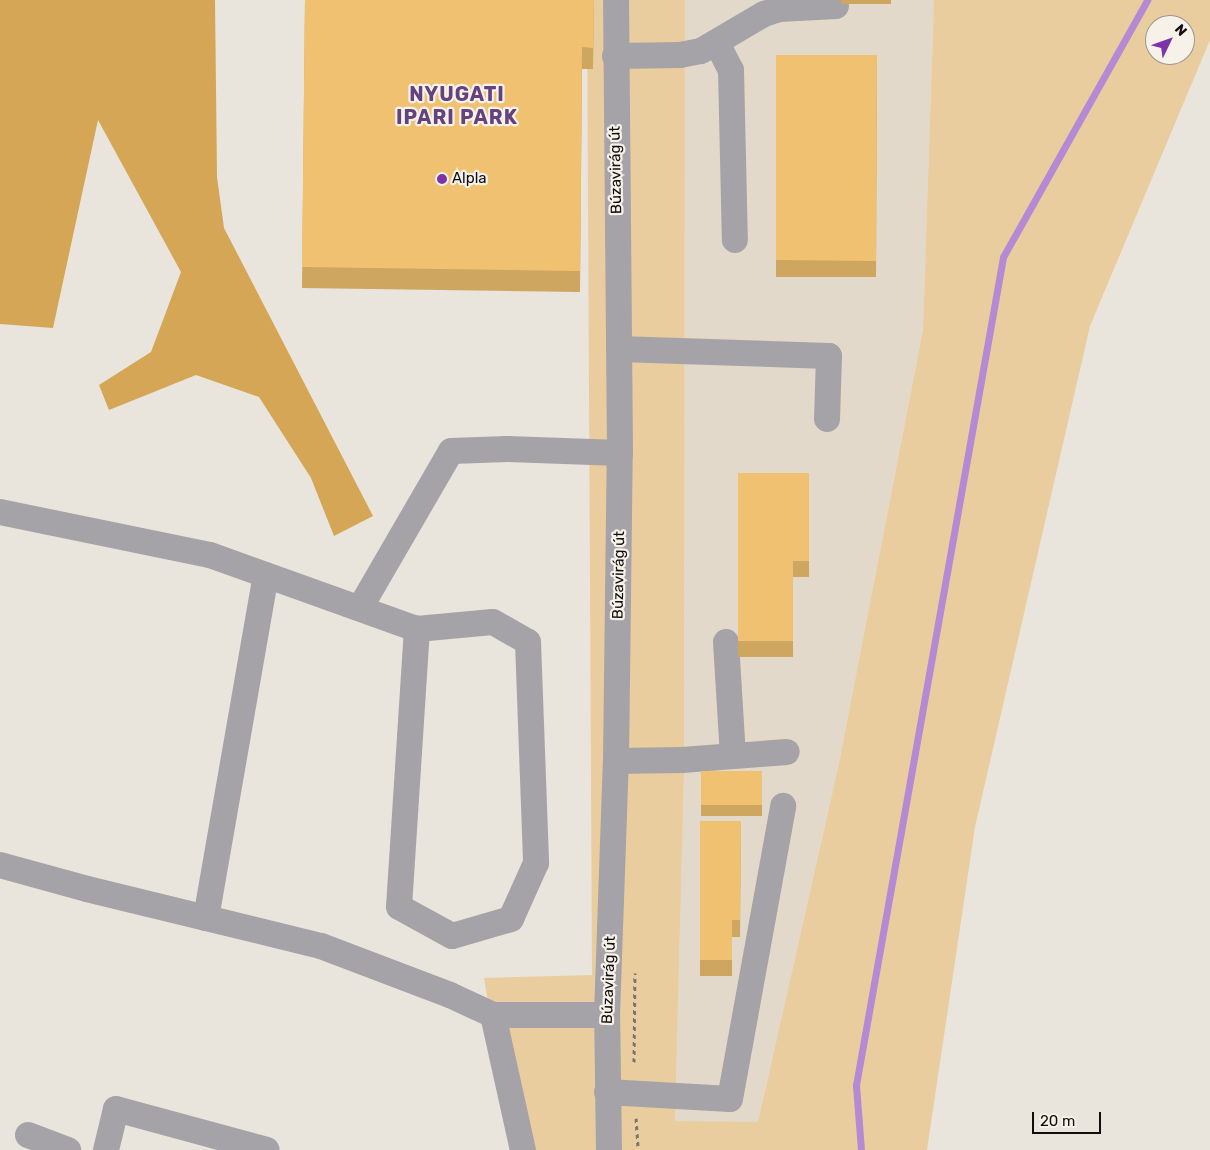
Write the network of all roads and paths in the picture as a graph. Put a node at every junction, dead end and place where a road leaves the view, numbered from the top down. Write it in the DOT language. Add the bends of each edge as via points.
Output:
graph roads {
  1 [pos="616,0"];
  2 [pos="836,6"];
  3 [pos="763,7"];
  4 [pos="718,43"];
  5 [pos="615,56"];
  6 [pos="735,240"];
  7 [pos="619,349"];
  8 [pos="828,418"];
  9 [pos="620,453"];
  10 [pos="0,512"];
  11 [pos="266,575"];
  12 [pos="360,608"];
  13 [pos="417,629"];
  14 [pos="726,642"];
  15 [pos="787,752"];
  16 [pos="733,756"];
  17 [pos="616,761"];
  18 [pos="783,806"];
  19 [pos="0,865"];
  20 [pos="206,918"];
  21 [pos="493,1015"];
  22 [pos="607,1015"];
  23 [pos="607,1092"];
  24 [pos="28,1135"];
  25 [pos="68,1150"];
  26 [pos="106,1150"];
  27 [pos="268,1150"];
  28 [pos="523,1150"];
  29 [pos="609,1150"];
  1 -- 5 [label="street, Búzavirág út"];
  2 -- 3 [label="street"];
  3 -- 4 [label="street"];
  4 -- 5 [label="street" via="701,51 680,55"];
  4 -- 6 [label="street" via="731,70"];
  5 -- 7 [label="street, Búzavirág út"];
  7 -- 8 [label="street" via="829,356"];
  7 -- 9 [label="street, Búzavirág út"];
  9 -- 12 [label="street" via="507,449 451,451"];
  9 -- 17 [label="street, Búzavirág út"];
  10 -- 11 [label="street" via="210,554"];
  11 -- 12 [label="street"];
  11 -- 20 [label="street"];
  12 -- 13 [label="street"];
  13 -- 13 [label="street" via="493,622 528,642 536,863 512,919 452,936 399,907"];
  14 -- 16 [label="street"];
  15 -- 16 [label="street"];
  16 -- 17 [label="street"];
  17 -- 22 [label="street, Búzavirág út"];
  18 -- 23 [label="street" via="730,1099"];
  19 -- 20 [label="street"];
  20 -- 21 [label="street" via="321,946 450,995"];
  21 -- 22 [label="street"];
  21 -- 28 [label="street"];
  22 -- 23 [label="street, Búzavirág út"];
  23 -- 29 [label="street, Búzavirág út"];
  24 -- 25 [label="street"];
  26 -- 27 [label="street" via="116,1109"];
}
